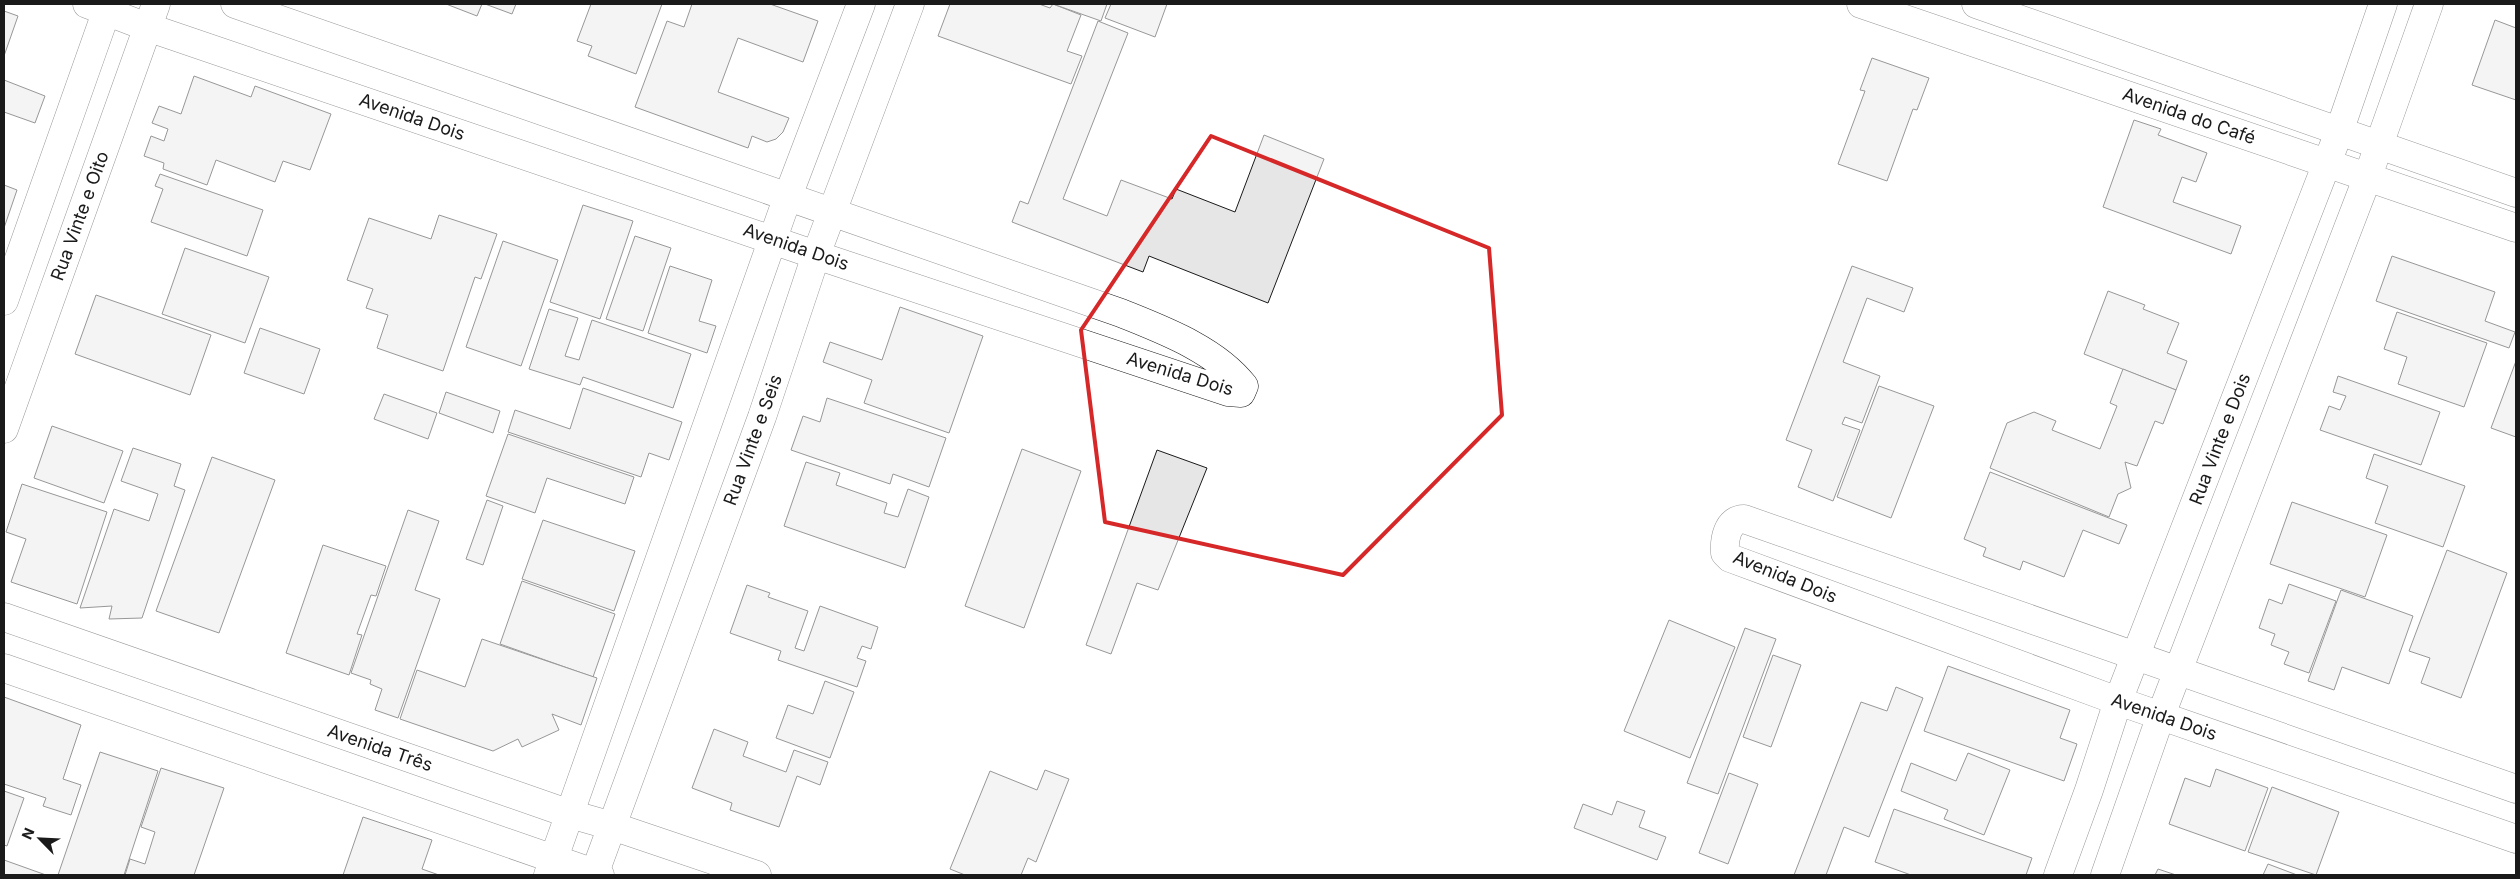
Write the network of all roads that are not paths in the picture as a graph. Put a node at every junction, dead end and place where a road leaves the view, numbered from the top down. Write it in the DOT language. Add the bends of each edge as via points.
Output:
graph roads {
  1 [pos="235,4"];
  2 [pos="861,4"];
  3 [pos="910,4"];
  4 [pos="1861,4"];
  5 [pos="1976,4"];
  6 [pos="2383,4"];
  7 [pos="2429,4"];
  8 [pos="101,6"];
  9 [pos="152,15"];
  10 [pos="2339,132"];
  11 [pos="2378,145"];
  12 [pos="2327,164"];
  13 [pos="2368,176"];
  14 [pos="2516,193"];
  15 [pos="788,196"];
  16 [pos="833,211"];
  17 [pos="2516,228"];
  18 [pos="774,239"];
  19 [pos="816,255"];
  20 [pos="4,301"];
  21 [pos="4,429"];
  22 [pos="4,617"];
  23 [pos="2135,656"];
  24 [pos="4,668"];
  25 [pos="2177,672"];
  26 [pos="2118,701"];
  27 [pos="2161,715"];
  28 [pos="2516,789"];
  29 [pos="570,814"];
  30 [pos="612,826"];
  31 [pos="2516,839"];
  32 [pos="551,867"];
  33 [pos="596,875"];
  34 [pos="757,875"];
  35 [pos="2058,875"];
  36 [pos="2105,875"];
  1 -- 15 [label="street, Avenida Dois"];
  2 -- 15 [label="street"];
  3 -- 16 [label="street, Rua Vinte e Seis"];
  4 -- 12 [label="street, Avenida do Café"];
  5 -- 10 [label="street, Avenida do Café"];
  6 -- 10 [label="street, Rua Vinte e Dois"];
  7 -- 11 [label="street"];
  8 -- 9 [label="street, Avenida Dois"];
  8 -- 20 [label="street"];
  9 -- 18 [label="street, Avenida Dois"];
  9 -- 21 [label="street, Rua Vinte e Oito"];
  10 -- 11 [label="street, Avenida do Café"];
  10 -- 12 [label="street, Rua Vinte e Dois"];
  11 -- 13 [label="street"];
  11 -- 14 [label="street, Avenida do Café"];
  12 -- 13 [label="street, Avenida do Café"];
  12 -- 23 [label="street, Rua Vinte e Dois"];
  13 -- 17 [label="street, Avenida do Café"];
  13 -- 25 [label="street"];
  15 -- 16 [label="street, Avenida Dois"];
  15 -- 18 [label="street"];
  16 -- 19 [label="street, Rua Vinte e Seis"];
  16 -- 19 [label="street, Avenida Dois" via="1165,331 1218,363 1244,386 1240,393 1228,392"];
  18 -- 19 [label="street, Avenida Dois"];
  18 -- 29 [label="street"];
  19 -- 30 [label="street, Rua Vinte e Seis" via="762,417"];
  22 -- 29 [label="street, Avenida Três"];
  23 -- 25 [label="street, Avenida Dois"];
  23 -- 26 [label="street, Rua Vinte e Dois"];
  23 -- 26 [label="street, Avenida Dois" via="1744,518 1733,523 1724,541 1725,553 1730,558"];
  24 -- 32 [label="street"];
  25 -- 27 [label="street"];
  25 -- 28 [label="street, Avenida Dois"];
  26 -- 27 [label="street, Avenida Dois"];
  26 -- 35 [label="street, Rua Vinte e Dois"];
  27 -- 31 [label="street, Avenida Dois"];
  27 -- 36 [label="street"];
  29 -- 30 [label="street, Avenida Três"];
  29 -- 32 [label="street"];
  30 -- 33 [label="street, Rua Vinte e Seis"];
  30 -- 34 [label="street, Avenida Três"];
  32 -- 33 [label="street"];
}
